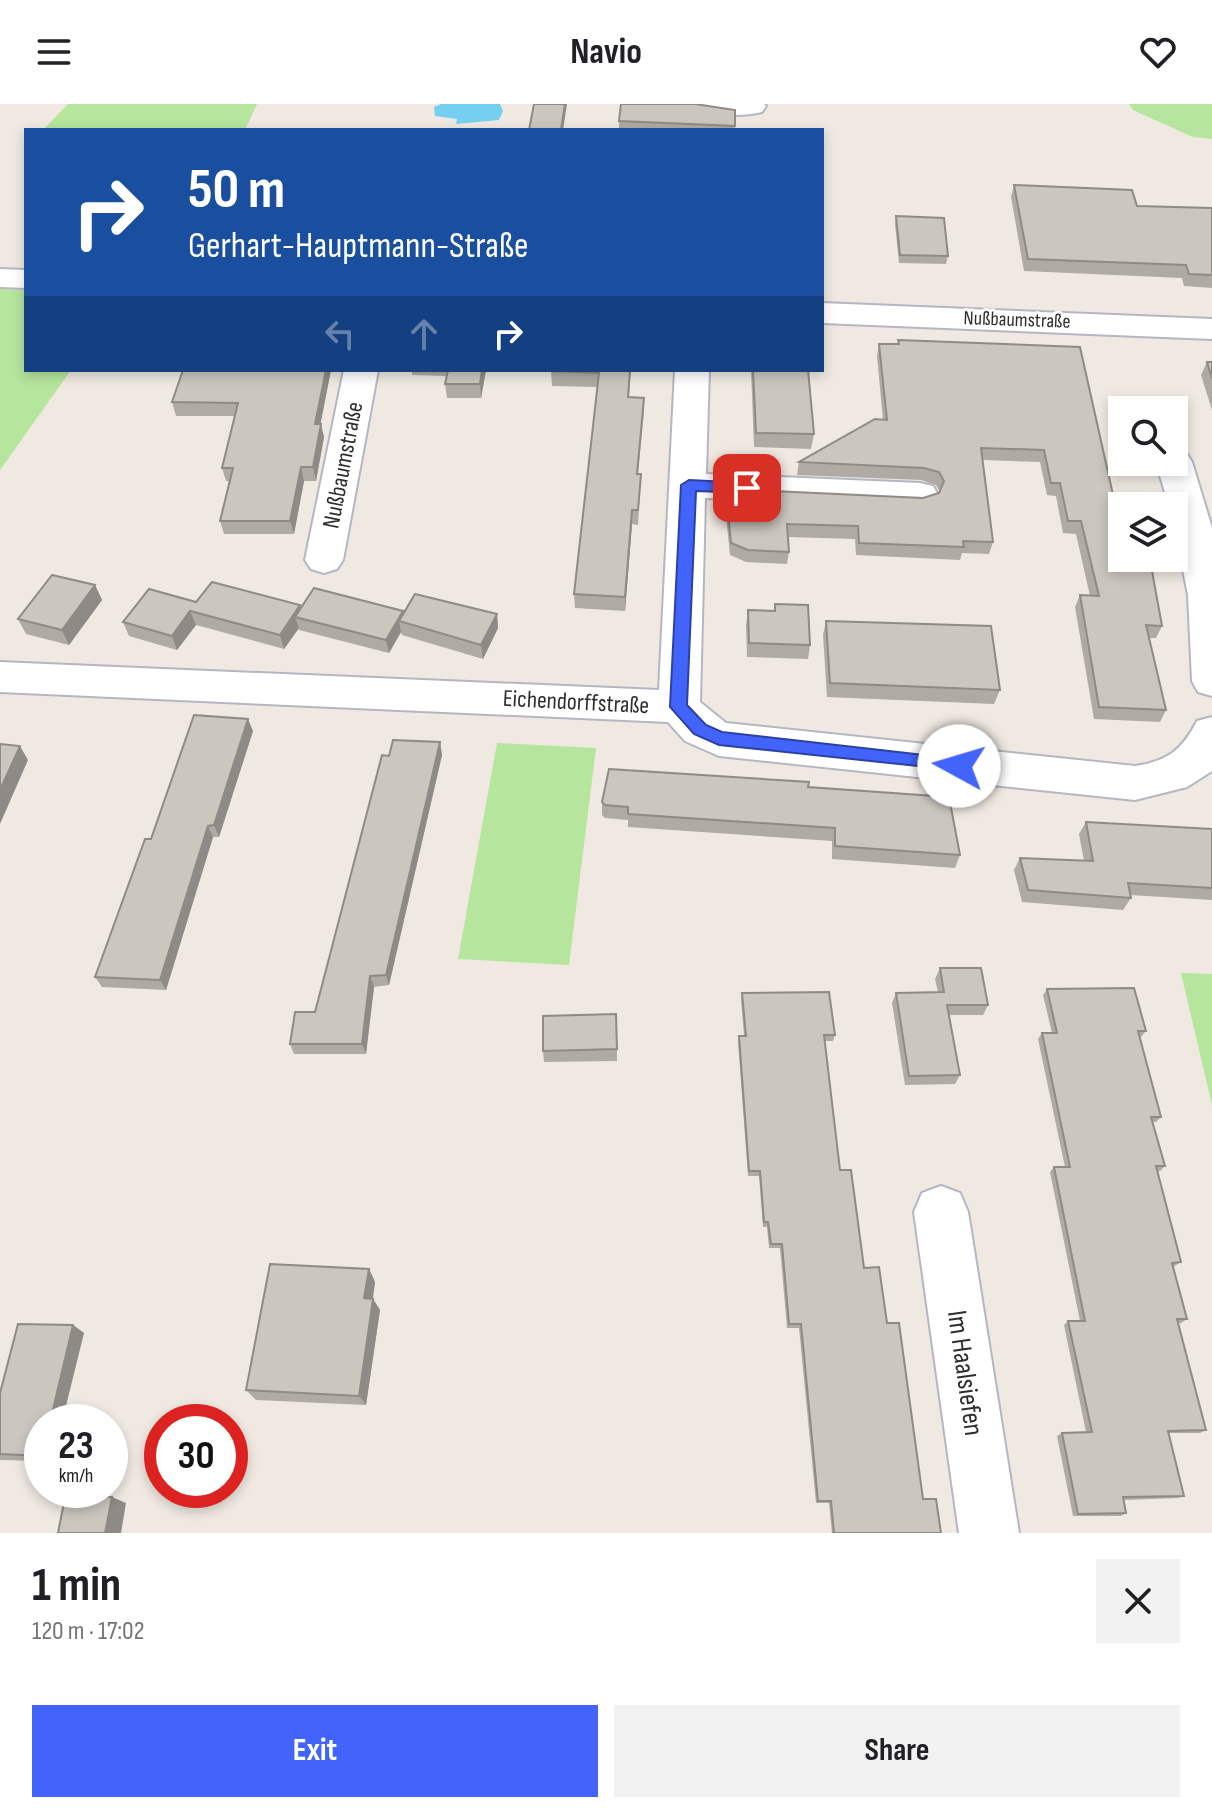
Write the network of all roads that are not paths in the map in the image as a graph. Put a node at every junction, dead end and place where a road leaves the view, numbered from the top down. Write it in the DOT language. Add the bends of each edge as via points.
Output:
graph roads {
  1 [pos="706,104"];
  2 [pos="752,106"];
  3 [pos="0,278"];
  4 [pos="24,279"];
  5 [pos="824,313"];
  6 [pos="1212,329"];
  7 [pos="361,372"];
  8 [pos="692,372"];
  9 [pos="1178,476"];
  10 [pos="689,485"];
  11 [pos="920,495"];
  12 [pos="324,560"];
  13 [pos="0,677"];
  14 [pos="1212,681"];
  15 [pos="679,707"];
  16 [pos="1212,733"];
  17 [pos="941,1212"];
  18 [pos="989,1533"];
  1 -- 2 [label="street"];
  3 -- 4 [label="street"];
  5 -- 6 [label="street, Nußbaumstraße"];
  7 -- 12 [label="street, Nußbaumstraße"];
  8 -- 10 [label="street"];
  9 -- 14 [label="street" via="1207,595"];
  10 -- 11 [label="street"];
  10 -- 15 [label="street"];
  13 -- 15 [label="street, Eichendorffstraße"];
  15 -- 16 [label="street, Eichendorffstraße" via="700,729 719,739 1135,783 1177,774 1209,745"];
  17 -- 18 [label="street, Im Haalsiefen"];
}
